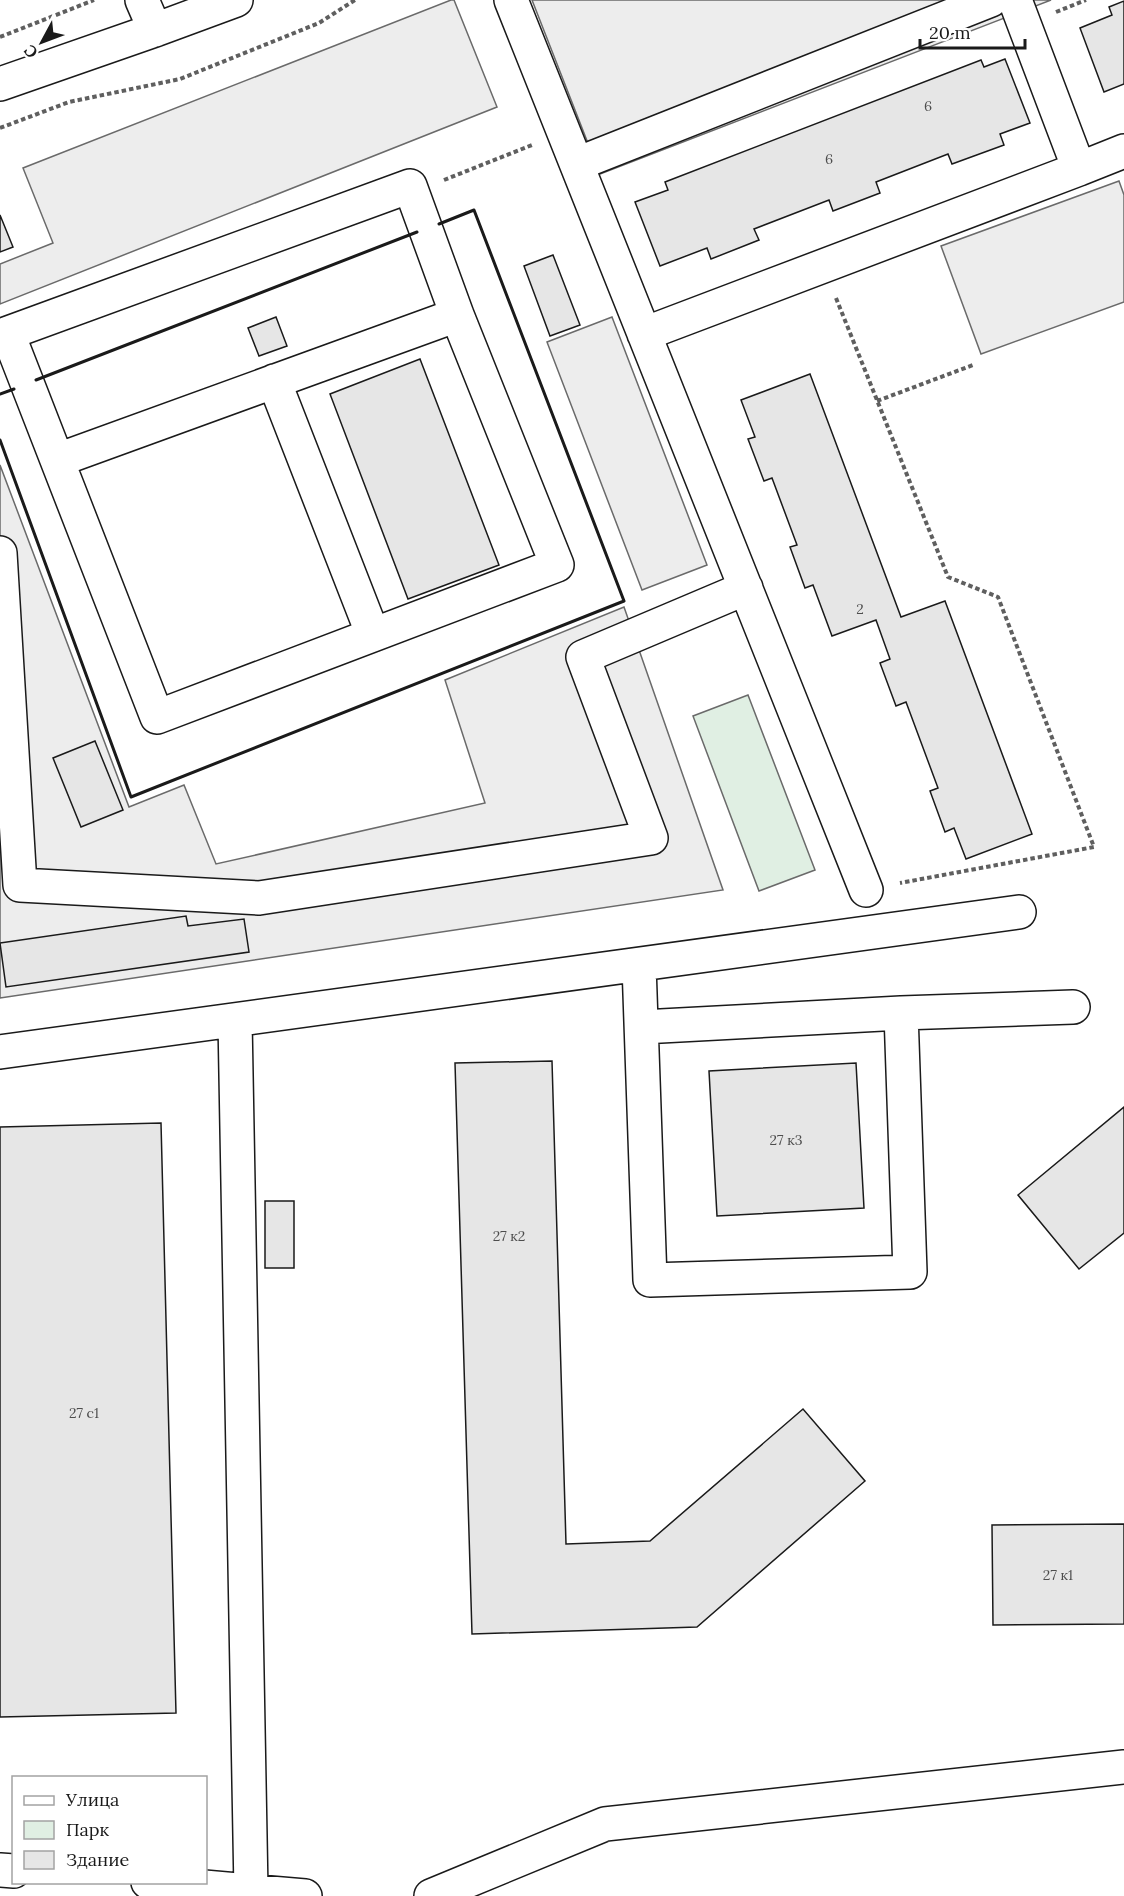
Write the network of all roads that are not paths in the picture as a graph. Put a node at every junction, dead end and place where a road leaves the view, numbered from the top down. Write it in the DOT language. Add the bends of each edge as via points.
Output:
graph roads {
  1 [pos="142,0"];
  2 [pos="236,0"];
  3 [pos="511,0"];
  4 [pos="991,0"];
  5 [pos="1016,0"];
  6 [pos="155,30"];
  7 [pos="0,84"];
  8 [pos="1124,152"];
  9 [pos="577,164"];
  10 [pos="1079,169"];
  11 [pos="457,315"];
  12 [pos="644,334"];
  13 [pos="4,335"];
  14 [pos="274,381"];
  15 [pos="58,460"];
  16 [pos="0,553"];
  17 [pos="746,588"];
  18 [pos="373,635"];
  19 [pos="866,890"];
  20 [pos="1019,912"];
  21 [pos="639,964"];
  22 [pos="1073,1007"];
  23 [pos="901,1013"];
  24 [pos="235,1020"];
  25 [pos="642,1027"];
  26 [pos="0,1052"];
  27 [pos="1124,1767"];
  28 [pos="171,1884"];
  29 [pos="250,1891"];
  30 [pos="305,1896"];
  31 [pos="431,1896"];
  1 -- 6 [label="street"];
  2 -- 6 [label="street"];
  3 -- 9 [label="street"];
  4 -- 9 [label="street"];
  5 -- 10 [label="street"];
  6 -- 7 [label="street"];
  8 -- 10 [label="street"];
  9 -- 12 [label="street"];
  10 -- 12 [label="street"];
  11 -- 13 [label="street" via="410,186"];
  11 -- 14 [label="street"];
  11 -- 18 [label="street" via="557,565"];
  12 -- 17 [label="street"];
  13 -- 15 [label="street"];
  14 -- 15 [label="street"];
  14 -- 18 [label="street"];
  15 -- 18 [label="street" via="157,717"];
  16 -- 17 [label="street" via="20,885 259,898 651,838 584,657"];
  17 -- 19 [label="street"];
  20 -- 21 [label="street"];
  21 -- 24 [label="street"];
  21 -- 25 [label="street"];
  22 -- 23 [label="street"];
  23 -- 25 [label="street"];
  23 -- 25 [label="street" via="910,1272 650,1280"];
  24 -- 26 [label="street"];
  24 -- 29 [label="street"];
  27 -- 31 [label="street" via="605,1824"];
  28 -- 29 [label="street"];
  29 -- 30 [label="street"];
}
